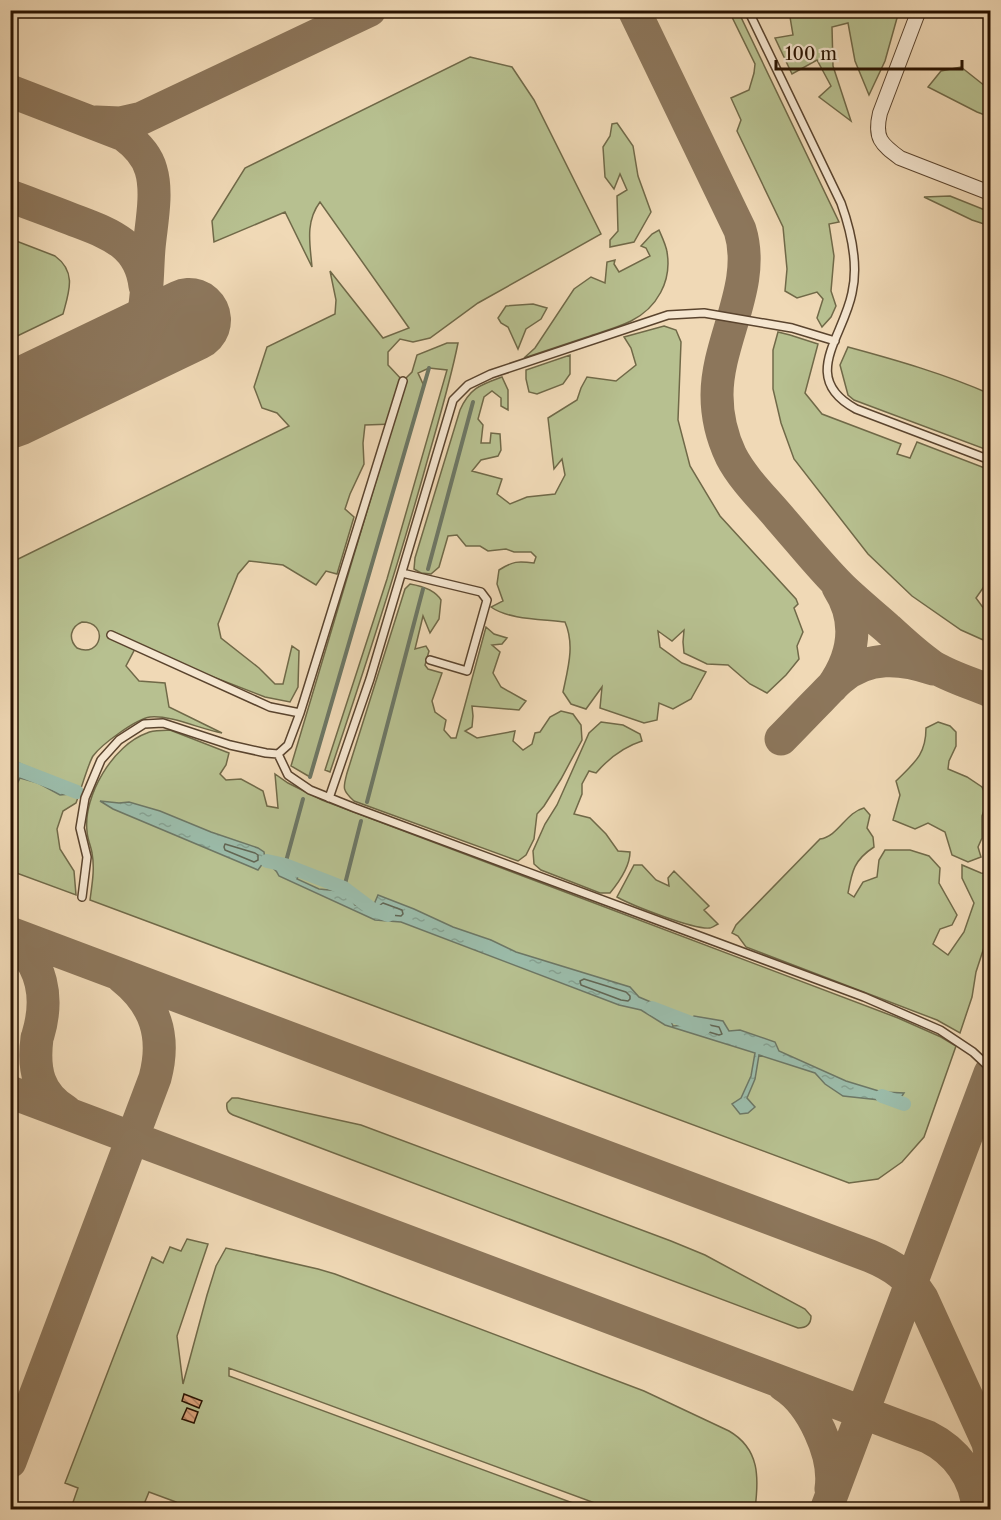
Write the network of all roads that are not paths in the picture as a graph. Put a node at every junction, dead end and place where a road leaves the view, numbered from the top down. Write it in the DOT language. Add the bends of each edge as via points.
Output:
graph roads {
  1 [pos="748,10"];
  2 [pos="919,10"];
  3 [pos="990,193"];
  4 [pos="835,341"];
  5 [pos="402,381"];
  6 [pos="990,460"];
  7 [pos="402,573"];
  8 [pos="111,635"];
  9 [pos="430,660"];
  10 [pos="300,713"];
  11 [pos="278,754"];
  12 [pos="329,798"];
  13 [pos="82,897"];
  14 [pos="990,1068"];
  1 -- 4 [label="lane" via="848,222 853,246 852,293"];
  2 -- 3 [label="street" via="880,113 879,138 900,158"];
  4 -- 6 [label="lane" via="826,376 830,387 846,404"];
  4 -- 7 [label="lane" via="792,328 704,313 668,315 468,385 453,400"];
  5 -- 10 [label="lane"];
  7 -- 9 [label="lane" via="482,592 487,600 467,671"];
  7 -- 12 [label="lane"];
  8 -- 10 [label="lane" via="270,707"];
  10 -- 11 [label="lane" via="288,745"];
  11 -- 12 [label="lane" via="288,775"];
  11 -- 13 [label="lane" via="230,745 163,723 144,724 119,740 101,760 85,798 80,828 87,856"];
  12 -- 14 [label="lane" via="864,997 940,1030"];
}
